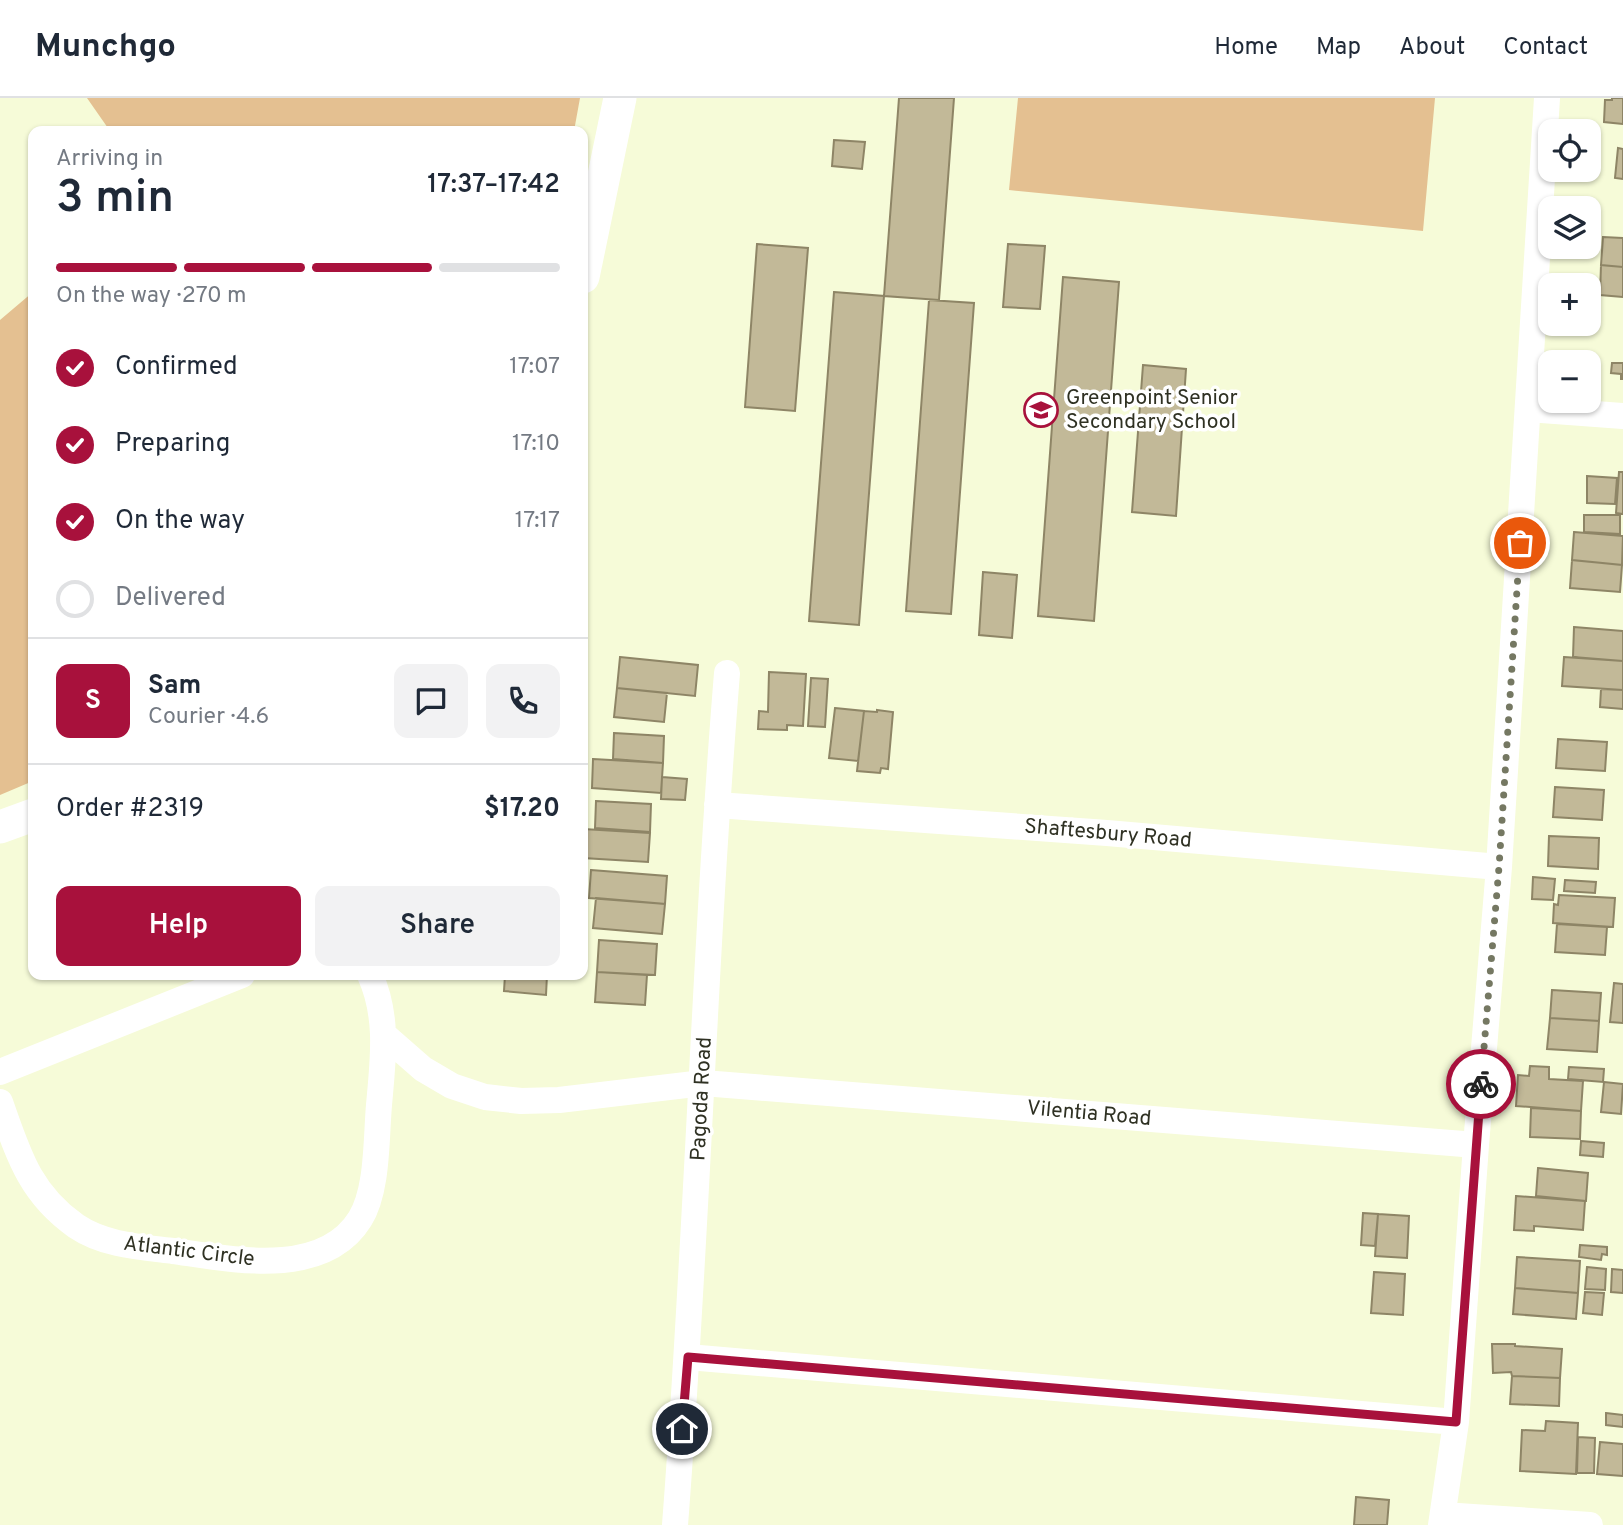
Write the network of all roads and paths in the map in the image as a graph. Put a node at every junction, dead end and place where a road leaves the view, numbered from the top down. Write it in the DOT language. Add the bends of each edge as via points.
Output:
graph roads {
  1 [pos="620,98"];
  2 [pos="1547,98"];
  3 [pos="588,252"];
  4 [pos="1528,408"];
  5 [pos="1623,416"];
  6 [pos="727,673"];
  7 [pos="716,805"];
  8 [pos="28,817"];
  9 [pos="0,827"];
  10 [pos="1499,867"];
  11 [pos="230,980"];
  12 [pos="372,980"];
  13 [pos="383,1034"];
  14 [pos="0,1072"];
  15 [pos="703,1083"];
  16 [pos="0,1102"];
  17 [pos="1476,1145"];
  18 [pos="688,1357"];
  19 [pos="1456,1422"];
  20 [pos="1442,1520"];
  21 [pos="675,1525"];
  22 [pos="1590,1525"];
  1 -- 3 [label="street"];
  2 -- 4 [label="street"];
  4 -- 5 [label="street"];
  4 -- 10 [label="street"];
  6 -- 7 [label="street, Pagoda Road"];
  7 -- 10 [label="street, Shaftesbury Road"];
  7 -- 15 [label="street, Pagoda Road"];
  8 -- 9 [label="street"];
  10 -- 17 [label="street"];
  11 -- 14 [label="street"];
  12 -- 13 [label="street, Atlantic Circle" via="380,997"];
  13 -- 15 [label="street, Vilentia Road" via="424,1069 452,1086 485,1097 559,1100"];
  13 -- 16 [label="street, Atlantic Circle" via="371,1192 360,1219 340,1241 312,1254 279,1261 243,1261 116,1243 78,1227 45,1198 21,1163"];
  15 -- 17 [label="street, Vilentia Road"];
  15 -- 18 [label="street, Pagoda Road"];
  17 -- 19 [label="street"];
  18 -- 19 [label="street"];
  18 -- 21 [label="street, Pagoda Road"];
  19 -- 20 [label="street"];
  20 -- 22 [label="street"];
}
